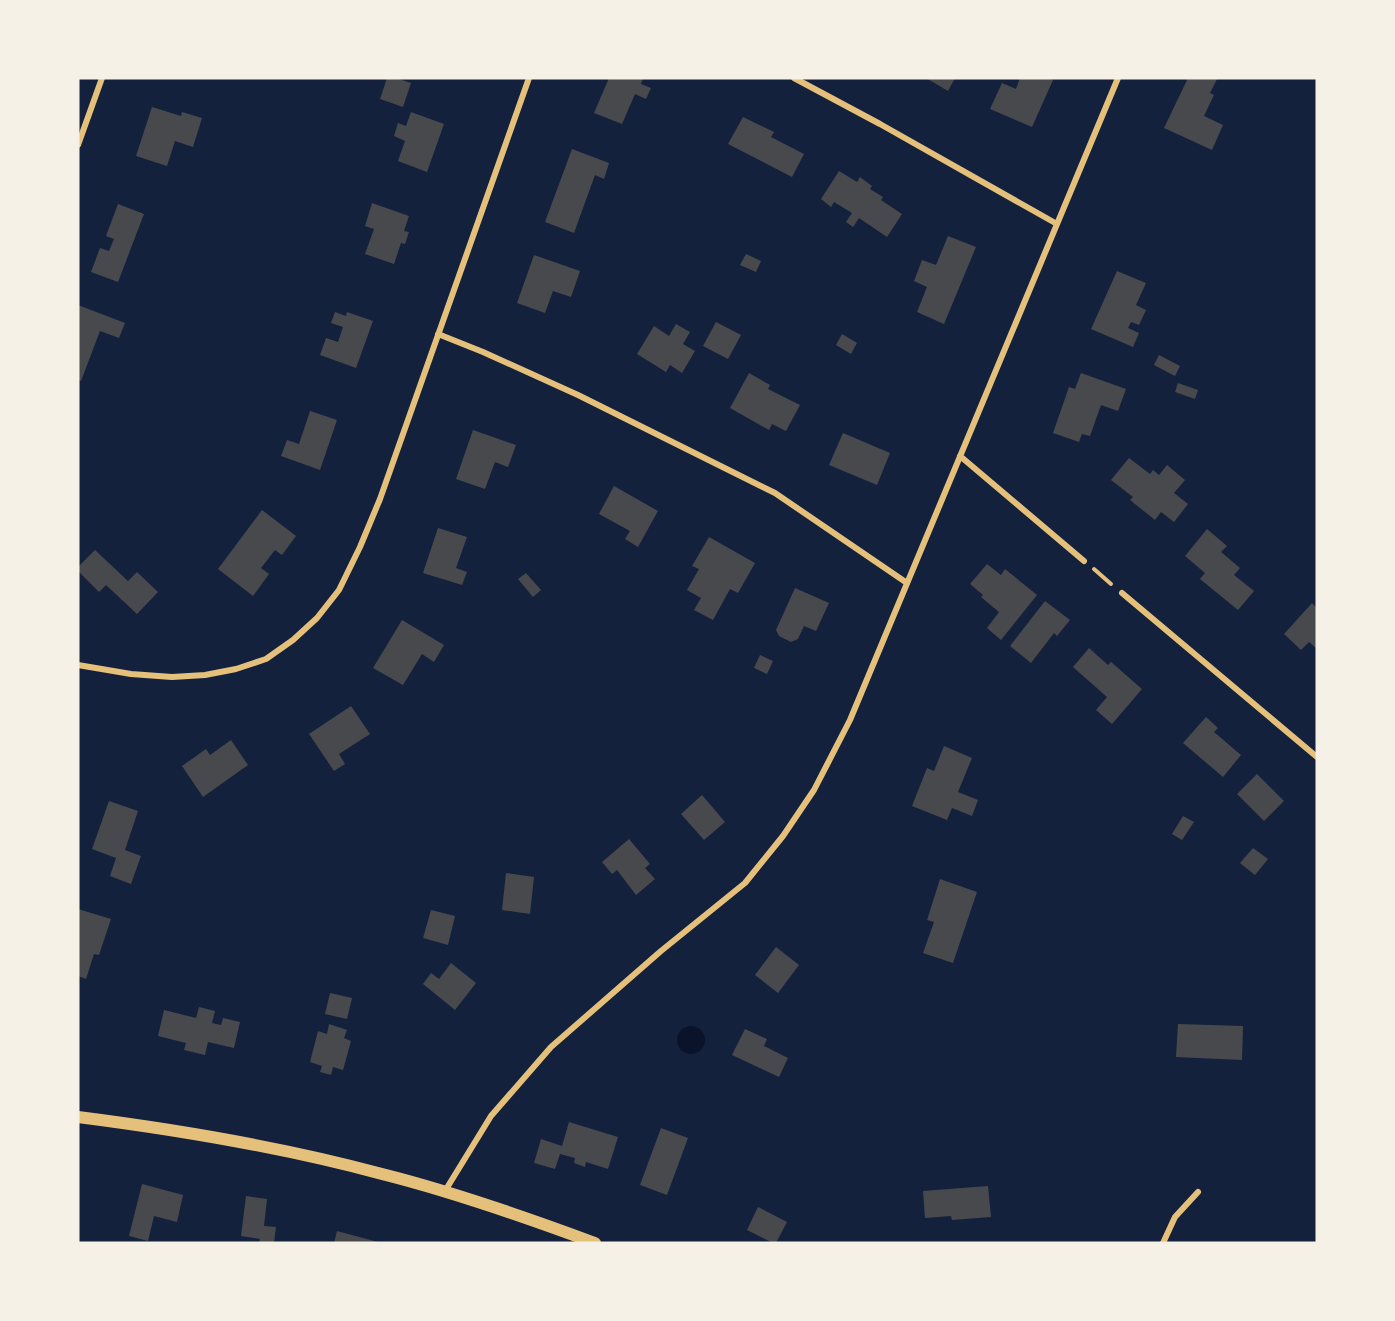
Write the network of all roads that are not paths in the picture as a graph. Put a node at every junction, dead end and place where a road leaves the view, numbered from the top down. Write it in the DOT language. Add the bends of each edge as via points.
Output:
graph roads {
  1 [pos="102,78"];
  2 [pos="529,78"];
  3 [pos="794,78"];
  4 [pos="1118,78"];
  5 [pos="78,145"];
  6 [pos="1057,224"];
  7 [pos="438,334"];
  8 [pos="960,456"];
  9 [pos="1084,561"];
  10 [pos="907,583"];
  11 [pos="1122,593"];
  12 [pos="78,665"];
  13 [pos="1317,757"];
  14 [pos="78,1117"];
  15 [pos="445,1191"];
  16 [pos="1198,1192"];
  17 [pos="594,1243"];
  18 [pos="1162,1243"];
  1 -- 5 [label="street"];
  2 -- 7 [label="street"];
  3 -- 6 [label="street"];
  4 -- 6 [label="street"];
  6 -- 8 [label="street"];
  7 -- 10 [label="street" via="578,395 775,493"];
  7 -- 12 [label="street" via="360,547 339,590 301,633 266,658 205,675 131,674"];
  8 -- 9 [label="street"];
  8 -- 10 [label="street"];
  10 -- 15 [label="street" via="850,720 814,790 783,836 745,883 551,1047 491,1116"];
  11 -- 13 [label="street"];
  14 -- 15 [label="main road" via="251,1144"];
  15 -- 17 [label="main road"];
  16 -- 18 [label="street" via="1175,1217"];
}
